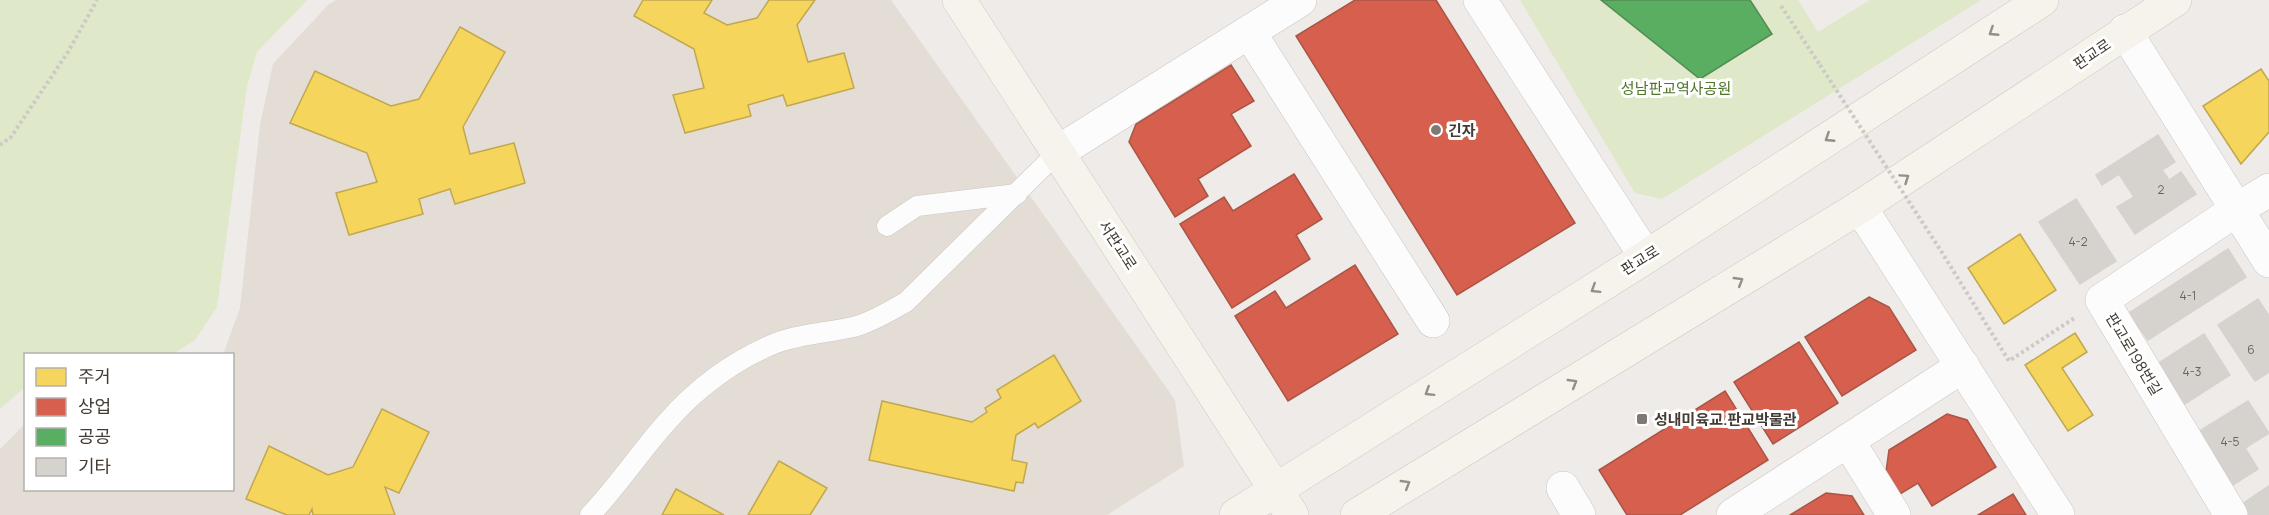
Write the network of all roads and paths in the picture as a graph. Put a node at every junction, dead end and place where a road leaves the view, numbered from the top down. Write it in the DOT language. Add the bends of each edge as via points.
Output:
graph roads {
  1 [pos="97,0"];
  2 [pos="959,0"];
  3 [pos="1300,0"];
  4 [pos="1480,0"];
  5 [pos="2042,0"];
  6 [pos="2175,0"];
  7 [pos="1781,6"];
  8 [pos="2126,31"];
  9 [pos="1249,32"];
  10 [pos="0,145"];
  11 [pos="1058,152"];
  12 [pos="2269,190"];
  13 [pos="1017,194"];
  14 [pos="1860,207"];
  15 [pos="2236,210"];
  16 [pos="887,226"];
  17 [pos="1646,257"];
  18 [pos="2269,261"];
  19 [pos="2102,300"];
  20 [pos="1433,321"];
  21 [pos="1963,366"];
  22 [pos="1848,441"];
  23 [pos="1284,502"];
  24 [pos="590,515"];
  25 [pos="1236,515"];
  26 [pos="1357,515"];
  27 [pos="1733,515"];
  28 [pos="1894,515"];
  29 [pos="2058,515"];
  30 [pos="2231,515"];
  1 -- 10 [label="path" via="43,90 11,137"];
  2 -- 11 [label="main road, 서판교로"];
  3 -- 9 [label="street"];
  4 -- 17 [label="street"];
  5 -- 17 [label="main road, 판교로, one-way"];
  6 -- 8 [label="main road, 판교로"];
  7 -- 19 [label="path, bridge" via="2009,361"];
  14 -- 8 [label="main road, 판교로, one-way"];
  8 -- 15 [label="street"];
  9 -- 11 [label="street"];
  9 -- 20 [label="street"];
  11 -- 13 [label="lane"];
  11 -- 23 [label="main road, 서판교로"];
  12 -- 15 [label="street, 판교로198번길"];
  13 -- 16 [label="lane" via="918,206"];
  13 -- 24 [label="lane" via="906,302 857,326 776,343 724,370 666,423"];
  14 -- 21 [label="street"];
  26 -- 14 [label="main road, 판교로, one-way"];
  15 -- 18 [label="street"];
  15 -- 19 [label="street, 판교로198번길"];
  17 -- 23 [label="main road, 판교로, one-way"];
  19 -- 30 [label="street, 판교로198번길"];
  21 -- 22 [label="street"];
  21 -- 29 [label="street"];
  22 -- 27 [label="street"];
  22 -- 28 [label="street"];
  23 -- 25 [label="main road, 판교로"];
}
